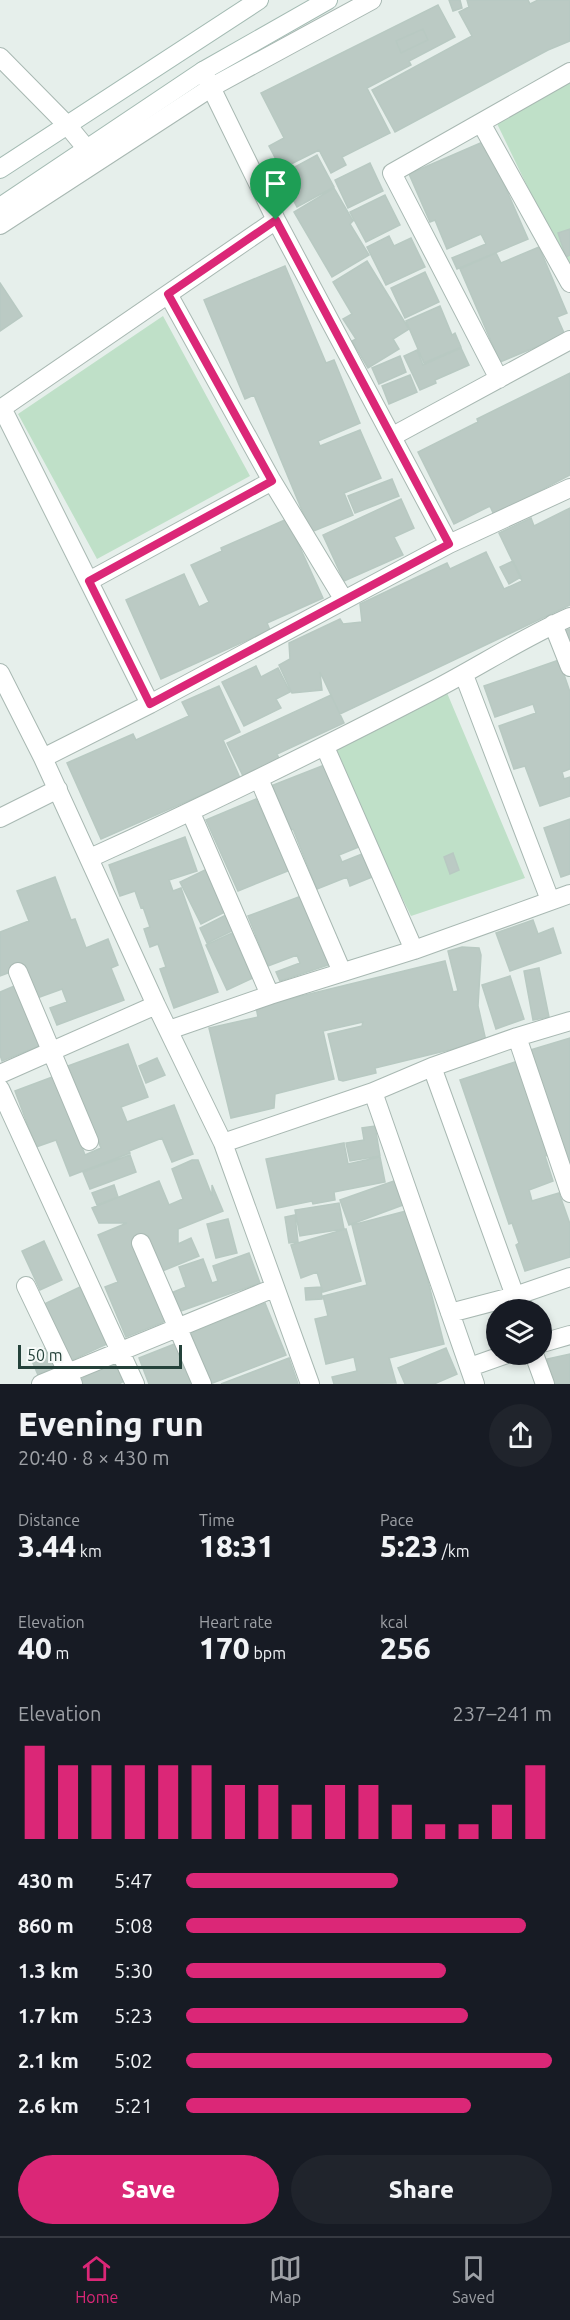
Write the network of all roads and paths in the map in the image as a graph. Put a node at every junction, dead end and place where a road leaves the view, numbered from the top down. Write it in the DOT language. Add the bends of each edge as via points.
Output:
graph roads {
  1 [pos="260,0"];
  2 [pos="328,0"];
  3 [pos="372,0"];
  4 [pos="0,57"];
  5 [pos="570,72"];
  6 [pos="208,79"];
  7 [pos="481,123"];
  8 [pos="68,126"];
  9 [pos="86,148"];
  10 [pos="0,169"];
  11 [pos="0,207"];
  12 [pos="276,220"];
  13 [pos="0,225"];
  14 [pos="570,283"];
  15 [pos="168,294"];
  16 [pos="570,340"];
  17 [pos="499,379"];
  18 [pos="393,436"];
  19 [pos="272,481"];
  20 [pos="570,488"];
  21 [pos="449,544"];
  22 [pos="89,581"];
  23 [pos="344,600"];
  24 [pos="570,617"];
  25 [pos="553,624"];
  26 [pos="570,667"];
  27 [pos="0,675"];
  28 [pos="464,675"];
  29 [pos="150,704"];
  30 [pos="325,747"];
  31 [pos="43,758"];
  32 [pos="259,779"];
  33 [pos="58,789"];
  34 [pos="190,813"];
  35 [pos="0,818"];
  36 [pos="90,858"];
  37 [pos="570,894"];
  38 [pos="550,900"];
  39 [pos="414,950"];
  40 [pos="18,972"];
  41 [pos="342,972"];
  42 [pos="270,995"];
  43 [pos="156,1005"];
  44 [pos="570,1021"];
  45 [pos="169,1030"];
  46 [pos="517,1037"];
  47 [pos="52,1052"];
  48 [pos="432,1067"];
  49 [pos="0,1074"];
  50 [pos="0,1089"];
  51 [pos="373,1092"];
  52 [pos="89,1141"];
  53 [pos="223,1143"];
  54 [pos="570,1193"];
  55 [pos="141,1244"];
  56 [pos="570,1278"];
  57 [pos="26,1286"];
  58 [pos="274,1288"];
  59 [pos="515,1296"];
  60 [pos="450,1314"];
  61 [pos="177,1327"];
  62 [pos="570,1335"];
  63 [pos="552,1340"];
  64 [pos="119,1350"];
  65 [pos="489,1365"];
  66 [pos="538,1365"];
  67 [pos="472,1375"];
  68 [pos="70,1378"];
  69 [pos="41,1384"];
  70 [pos="135,1384"];
  71 [pos="202,1384"];
  72 [pos="310,1384"];
  73 [pos="545,1384"];
  1 -- 8 [label="street"];
  2 -- 6 [label="street"];
  3 -- 6 [label="street"];
  4 -- 8 [label="street"];
  5 -- 7 [label="street"];
  6 -- 9 [label="street"];
  6 -- 12 [label="street"];
  6 -- 13 [label="street"];
  7 -- 14 [label="street"];
  7 -- 17 [label="street" via="392,173"];
  8 -- 9 [label="street"];
  8 -- 10 [label="street"];
  9 -- 11 [label="street"];
  12 -- 15 [label="street"];
  12 -- 18 [label="street"];
  15 -- 19 [label="street"];
  15 -- 22 [label="street" via="2,408"];
  16 -- 17 [label="street"];
  17 -- 18 [label="street"];
  18 -- 21 [label="street"];
  19 -- 22 [label="street"];
  19 -- 23 [label="street"];
  20 -- 21 [label="street"];
  21 -- 23 [label="street"];
  22 -- 29 [label="street"];
  23 -- 29 [label="street"];
  24 -- 25 [label="street"];
  25 -- 26 [label="street"];
  25 -- 28 [label="street"];
  27 -- 31 [label="street"];
  28 -- 30 [label="street"];
  28 -- 38 [label="street"];
  29 -- 31 [label="street"];
  30 -- 32 [label="street"];
  30 -- 39 [label="street"];
  31 -- 33 [label="street"];
  32 -- 34 [label="street"];
  32 -- 41 [label="street"];
  33 -- 35 [label="street"];
  33 -- 36 [label="street"];
  34 -- 36 [label="street"];
  34 -- 42 [label="street"];
  36 -- 43 [label="street"];
  37 -- 38 [label="street"];
  38 -- 39 [label="street"];
  39 -- 41 [label="street"];
  40 -- 47 [label="street"];
  41 -- 42 [label="street"];
  42 -- 45 [label="street"];
  43 -- 45 [label="street"];
  43 -- 47 [label="street"];
  44 -- 46 [label="street"];
  45 -- 53 [label="street"];
  46 -- 48 [label="street"];
  46 -- 54 [label="street"];
  47 -- 49 [label="street"];
  47 -- 52 [label="street"];
  48 -- 51 [label="street"];
  48 -- 59 [label="street"];
  50 -- 64 [label="street"];
  51 -- 53 [label="street"];
  51 -- 60 [label="street"];
  53 -- 58 [label="street"];
  55 -- 61 [label="street"];
  56 -- 59 [label="street"];
  57 -- 68 [label="street"];
  58 -- 61 [label="street"];
  58 -- 72 [label="street"];
  59 -- 60 [label="street"];
  60 -- 67 [label="street"];
  61 -- 64 [label="street"];
  61 -- 71 [label="street"];
  62 -- 63 [label="street"];
  64 -- 68 [label="street"];
  64 -- 70 [label="street"];
  65 -- 67 [label="street"];
  66 -- 73 [label="street"];
  68 -- 69 [label="street"];
}
